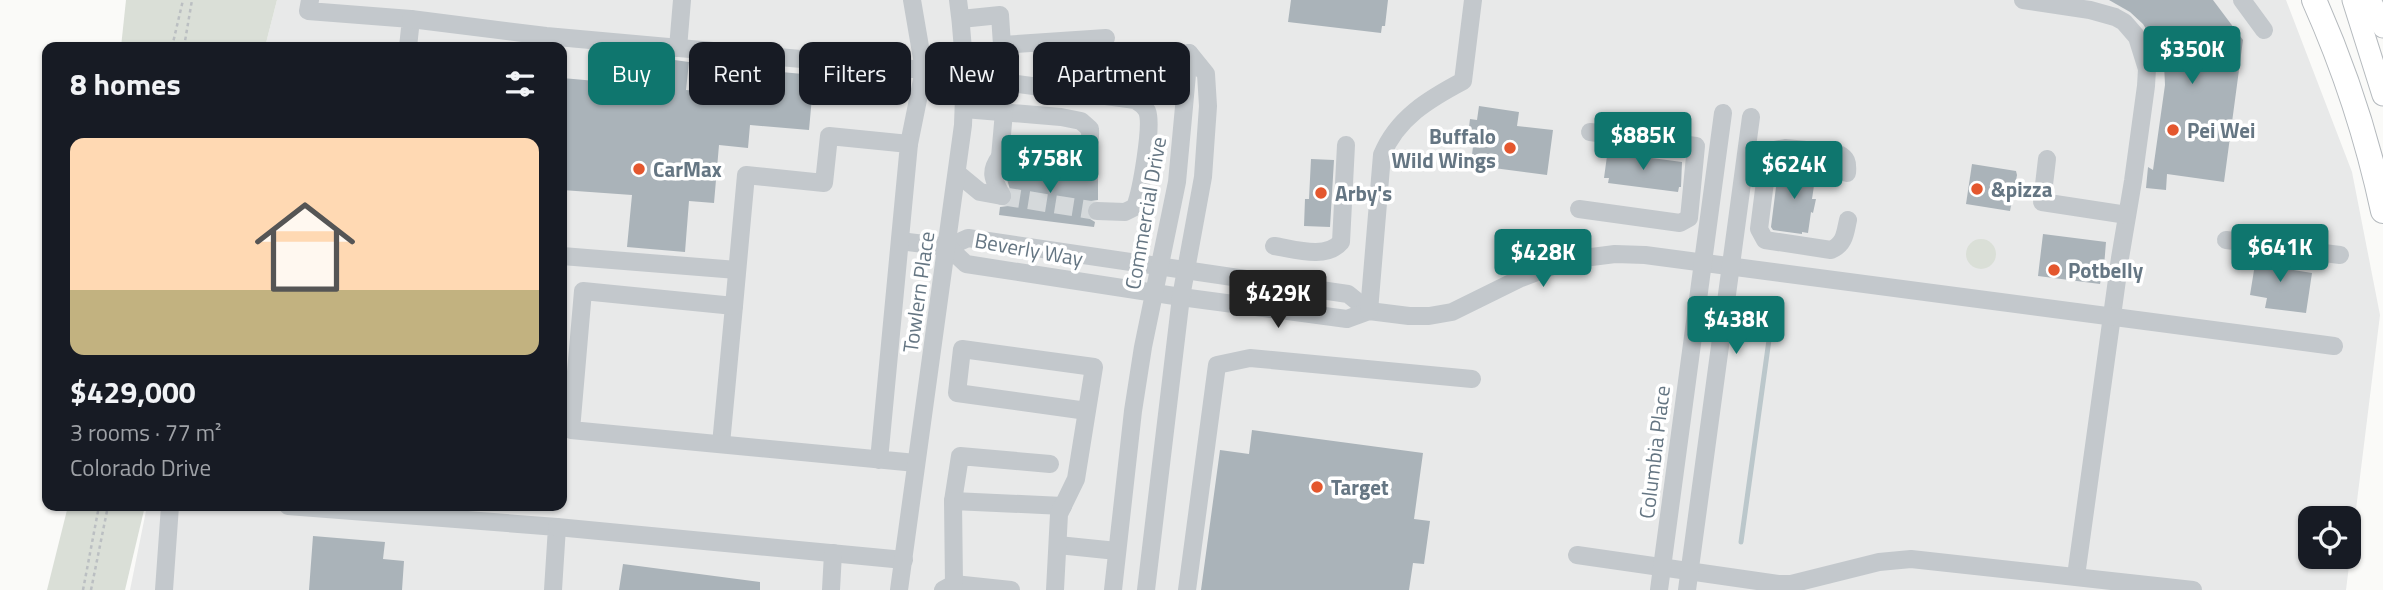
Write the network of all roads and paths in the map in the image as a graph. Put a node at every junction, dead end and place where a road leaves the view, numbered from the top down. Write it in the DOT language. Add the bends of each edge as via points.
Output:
graph roads {
  1 [pos="183,0"];
  2 [pos="191,0"];
  3 [pos="310,0"];
  4 [pos="682,0"];
  5 [pos="912,0"];
  6 [pos="958,0"];
  7 [pos="1473,0"];
  8 [pos="2023,0"];
  9 [pos="2242,0"];
  10 [pos="2314,0"];
  11 [pos="2353,0"];
  12 [pos="2370,0"];
  13 [pos="999,8"];
  14 [pos="411,19"];
  15 [pos="961,19"];
  16 [pos="2383,27"];
  17 [pos="2264,30"];
  18 [pos="1105,38"];
  19 [pos="173,42"];
  20 [pos="185,42"];
  21 [pos="409,42"];
  22 [pos="962,42"];
  23 [pos="678,48"];
  24 [pos="924,70"];
  25 [pos="1019,84"];
  26 [pos="2383,95"];
  27 [pos="964,105"];
  28 [pos="964,109"];
  29 [pos="1004,112"];
  30 [pos="1723,113"];
  31 [pos="1751,117"];
  32 [pos="1590,132"];
  33 [pos="909,144"];
  34 [pos="1346,145"];
  35 [pos="1000,157"];
  36 [pos="2047,159"];
  37 [pos="957,173"];
  38 [pos="1847,173"];
  39 [pos="1578,209"];
  40 [pos="1097,211"];
  41 [pos="2383,211"];
  42 [pos="2127,215"];
  43 [pos="1848,220"];
  44 [pos="2226,240"];
  45 [pos="900,241"];
  46 [pos="2260,244"];
  47 [pos="1274,246"];
  48 [pos="948,247"];
  49 [pos="2284,248"];
  50 [pos="2340,255"];
  51 [pos="567,256"];
  52 [pos="1701,264"];
  53 [pos="1729,266"];
  54 [pos="1161,267"];
  55 [pos="737,270"];
  56 [pos="1186,270"];
  57 [pos="1154,293"];
  58 [pos="1181,297"];
  59 [pos="734,306"];
  60 [pos="1369,311"];
  61 [pos="2112,316"];
  62 [pos="2334,346"];
  63 [pos="1472,379"];
  64 [pos="1087,411"];
  65 [pos="721,444"];
  66 [pos="879,460"];
  67 [pos="916,463"];
  68 [pos="1050,464"];
  69 [pos="953,501"];
  70 [pos="1063,506"];
  71 [pos="98,511"];
  72 [pos="107,511"];
  73 [pos="170,511"];
  74 [pos="352,511"];
  75 [pos="557,527"];
  76 [pos="1058,545"];
  77 [pos="1117,551"];
  78 [pos="833,552"];
  79 [pos="1577,555"];
  80 [pos="904,561"];
  81 [pos="1662,568"];
  82 [pos="2076,576"];
  83 [pos="1688,581"];
  84 [pos="948,587"];
  85 [pos="83,590"];
  86 [pos="91,590"];
  87 [pos="164,590"];
  88 [pos="553,590"];
  89 [pos="831,590"];
  90 [pos="899,590"];
  91 [pos="1011,590"];
  92 [pos="1055,590"];
  93 [pos="1113,590"];
  94 [pos="1146,590"];
  95 [pos="1187,590"];
  96 [pos="1659,590"];
  97 [pos="2193,590"];
  1 -- 19 [label="path"];
  2 -- 20 [label="path"];
  3 -- 14 [label="street" via="308,11"];
  4 -- 23 [label="street"];
  5 -- 24 [label="street"];
  6 -- 15 [label="street, Towlern Place"];
  7 -- 60 [label="street" via="1463,81 1402,122 1382,155"];
  8 -- 42 [label="street" via="2115,16 2137,37 2147,69"];
  9 -- 17 [label="street"];
  10 -- 41 [label="highway" via="2360,125"];
  11 -- 26 [label="main road"];
  12 -- 16 [label="main road"];
  13 -- 15 [label="street"];
  13 -- 18 [label="street" via="1002,45"];
  14 -- 21 [label="street"];
  14 -- 23 [label="street"];
  15 -- 22 [label="street, Towlern Place"];
  23 -- 24 [label="street"];
  24 -- 33 [label="street"];
  25 -- 40 [label="street" via="1135,100 1146,110 1149,130 1135,207 1125,212"];
  27 -- 28 [label="street, Towlern Place"];
  28 -- 29 [label="street"];
  28 -- 37 [label="street, Towlern Place"];
  29 -- 35 [label="street"];
  29 -- 35 [label="street" via="1081,121 1090,130 1091,141 1087,153 1070,162 1015,153"];
  30 -- 52 [label="street, Columbia Place"];
  31 -- 53 [label="street"];
  32 -- 39 [label="street" via="1696,146 1689,218 1680,223"];
  33 -- 45 [label="street"];
  33 -- 55 [label="street" via="829,136 824,183 746,175"];
  34 -- 47 [label="street" via="1341,242 1325,252"];
  35 -- 37 [label="street" via="993,167 993,179 1002,196 981,192"];
  36 -- 42 [label="street" via="2042,202"];
  37 -- 48 [label="street, Towlern Place"];
  38 -- 43 [label="street" via="1848,164 1837,153 1774,150 1768,158 1759,229 1765,240 1831,250 1843,241"];
  42 -- 61 [label="street"];
  44 -- 46 [label="street"];
  45 -- 48 [label="street"];
  45 -- 66 [label="street"];
  48 -- 54 [label="street, Beverly Way" via="968,239"];
  48 -- 57 [label="street, Beverly Way" via="966,264"];
  48 -- 67 [label="street, Towlern Place"];
  49 -- 50 [label="street"];
  51 -- 55 [label="street"];
  52 -- 53 [label="street"];
  52 -- 60 [label="street" via="1634,254 1568,260 1452,312 1409,316"];
  52 -- 81 [label="street, Columbia Place"];
  53 -- 61 [label="street"];
  53 -- 83 [label="street"];
  54 -- 56 [label="street, Beverly Way"];
  54 -- 56 [label="street, Commercial Drive" via="1177,182 1189,53 1206,74 1208,106 1203,177"];
  54 -- 57 [label="street, Commercial Drive"];
  55 -- 59 [label="street"];
  56 -- 58 [label="street, Commercial Drive"];
  56 -- 60 [label="street, Beverly Way" via="1348,294"];
  57 -- 58 [label="street, Beverly Way"];
  57 -- 77 [label="street, Commercial Drive" via="1133,411"];
  58 -- 60 [label="street, Beverly Way" via="1347,320"];
  58 -- 94 [label="street, Commercial Drive"];
  59 -- 65 [label="street"];
  59 -- 65 [label="street" via="583,291 571,430"];
  61 -- 62 [label="street"];
  61 -- 82 [label="street"];
  63 -- 95 [label="street" via="1250,358 1217,365"];
  64 -- 64 [label="street" via="957,393 962,349 1094,367"];
  64 -- 70 [label="street" via="1076,478"];
  65 -- 66 [label="street"];
  66 -- 67 [label="street"];
  67 -- 80 [label="street, Towlern Place"];
  68 -- 69 [label="street" via="960,456"];
  69 -- 70 [label="street"];
  69 -- 84 [label="street"];
  70 -- 76 [label="street"];
  71 -- 85 [label="path"];
  72 -- 86 [label="path"];
  73 -- 87 [label="street"];
  74 -- 75 [label="street"];
  75 -- 78 [label="street"];
  75 -- 88 [label="street"];
  76 -- 77 [label="street"];
  76 -- 92 [label="street"];
  77 -- 93 [label="street, Commercial Drive"];
  78 -- 80 [label="street"];
  78 -- 89 [label="street"];
  79 -- 81 [label="street"];
  80 -- 90 [label="street, Towlern Place"];
  81 -- 83 [label="street"];
  81 -- 96 [label="street, Columbia Place"];
  82 -- 83 [label="street" via="1911,559 1879,562 1791,584"];
  82 -- 97 [label="street"];
  84 -- 91 [label="street"];
}
